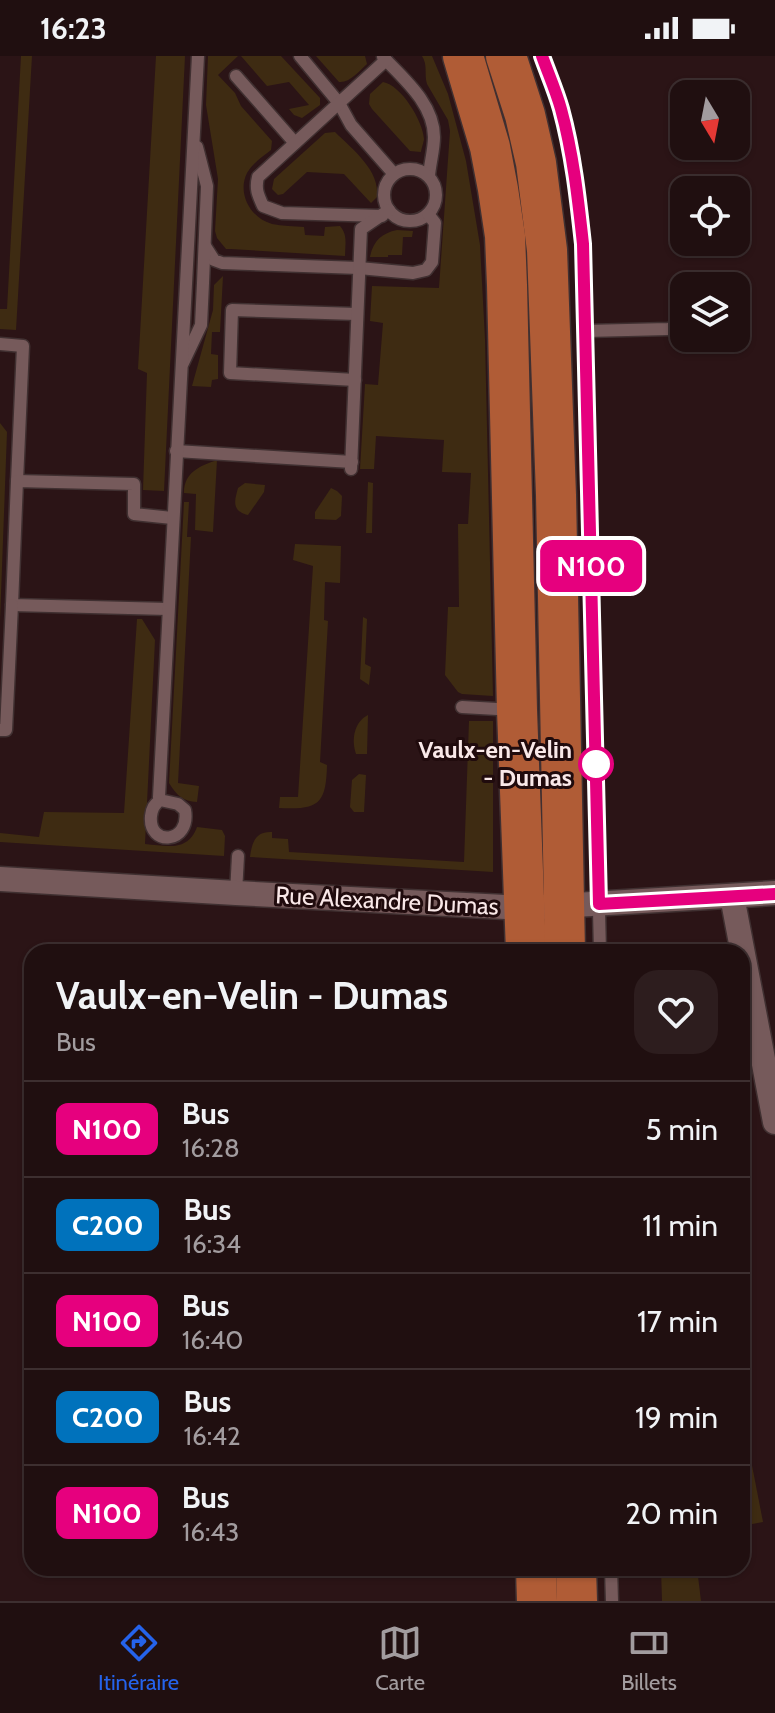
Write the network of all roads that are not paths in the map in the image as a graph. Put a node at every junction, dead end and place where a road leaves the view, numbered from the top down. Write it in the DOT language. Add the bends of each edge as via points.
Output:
graph roads {
  1 [pos="198,56"];
  2 [pos="300,56"];
  3 [pos="463,56"];
  4 [pos="506,56"];
  5 [pos="542,56"];
  6 [pos="384,58"];
  7 [pos="236,76"];
  8 [pos="339,103"];
  9 [pos="194,137"];
  10 [pos="295,143"];
  11 [pos="394,174"];
  12 [pos="429,176"];
  13 [pos="385,213"];
  14 [pos="428,214"];
  15 [pos="205,246"];
  16 [pos="222,263"];
  17 [pos="359,268"];
  18 [pos="203,283"];
  19 [pos="357,314"];
  20 [pos="670,328"];
  21 [pos="586,331"];
  22 [pos="0,344"];
  23 [pos="180,369"];
  24 [pos="355,380"];
  25 [pos="176,451"];
  26 [pos="17,481"];
  27 [pos="172,518"];
  28 [pos="12,605"];
  29 [pos="168,609"];
  30 [pos="462,707"];
  31 [pos="517,710"];
  32 [pos="0,730"];
  33 [pos="160,800"];
  34 [pos="238,856"];
  35 [pos="0,879"];
  36 [pos="236,893"];
  37 [pos="775,893"];
  38 [pos="732,896"];
  39 [pos="581,905"];
  40 [pos="524,908"];
  41 [pos="526,944"];
  42 [pos="568,944"];
  43 [pos="597,944"];
  44 [pos="741,944"];
  45 [pos="750,991"];
  46 [pos="775,1122"];
  47 [pos="536,1576"];
  48 [pos="576,1576"];
  49 [pos="611,1576"];
  50 [pos="537,1601"];
  51 [pos="577,1601"];
  52 [pos="612,1601"];
  1 -- 9 [label="lane"];
  2 -- 8 [label="lane"];
  3 -- 31 [label="main road" via="490,147 505,236"];
  4 -- 39 [label="main road" via="536,163 547,250 556,511"];
  5 -- 21 [label="lane" via="566,128 577,196"];
  6 -- 8 [label="lane"];
  6 -- 12 [label="lane" via="430,115 434,135"];
  7 -- 10 [label="lane"];
  8 -- 10 [label="lane"];
  8 -- 11 [label="lane"];
  9 -- 15 [label="lane" via="207,186"];
  9 -- 23 [label="lane"];
  10 -- 13 [label="lane" via="258,177 256,191 263,206 282,213"];
  11 -- 12 [label="lane" via="413,169"];
  11 -- 13 [label="lane" via="386,185"];
  12 -- 14 [label="lane" via="436,200"];
  13 -- 14 [label="lane" via="412,221"];
  13 -- 17 [label="lane" via="361,229"];
  14 -- 17 [label="lane" via="435,223 432,262 426,270"];
  15 -- 16 [label="lane"];
  15 -- 18 [label="lane"];
  16 -- 17 [label="lane"];
  16 -- 18 [label="lane" via="213,266"];
  17 -- 19 [label="lane"];
  18 -- 23 [label="lane" via="201,325"];
  19 -- 24 [label="lane"];
  19 -- 24 [label="lane" via="232,310 230,373"];
  20 -- 21 [label="lane"];
  21 -- 39 [label="lane"];
  22 -- 26 [label="lane" via="23,346"];
  23 -- 25 [label="lane"];
  24 -- 25 [label="lane" via="352,466"];
  25 -- 27 [label="lane"];
  26 -- 27 [label="lane" via="134,484 134,514"];
  26 -- 28 [label="lane"];
  27 -- 29 [label="lane"];
  28 -- 29 [label="lane"];
  28 -- 32 [label="lane" via="6,730"];
  29 -- 33 [label="lane"];
  30 -- 31 [label="lane"];
  31 -- 40 [label="main road"];
  33 -- 33 [label="lane" via="191,813 174,837 150,827"];
  34 -- 36 [label="lane"];
  35 -- 36 [label="street, Rue Alexandre Dumas"];
  36 -- 40 [label="street, Rue Alexandre Dumas"];
  37 -- 38 [label="street, Rue Alexandre Dumas"];
  38 -- 39 [label="street, Rue Alexandre Dumas"];
  38 -- 44 [label="street"];
  39 -- 40 [label="street, Rue Alexandre Dumas"];
  39 -- 42 [label="main road"];
  39 -- 43 [label="lane"];
  40 -- 41 [label="main road"];
  45 -- 46 [label="street"];
  47 -- 50 [label="main road"];
  48 -- 51 [label="main road"];
  49 -- 52 [label="lane"];
}
